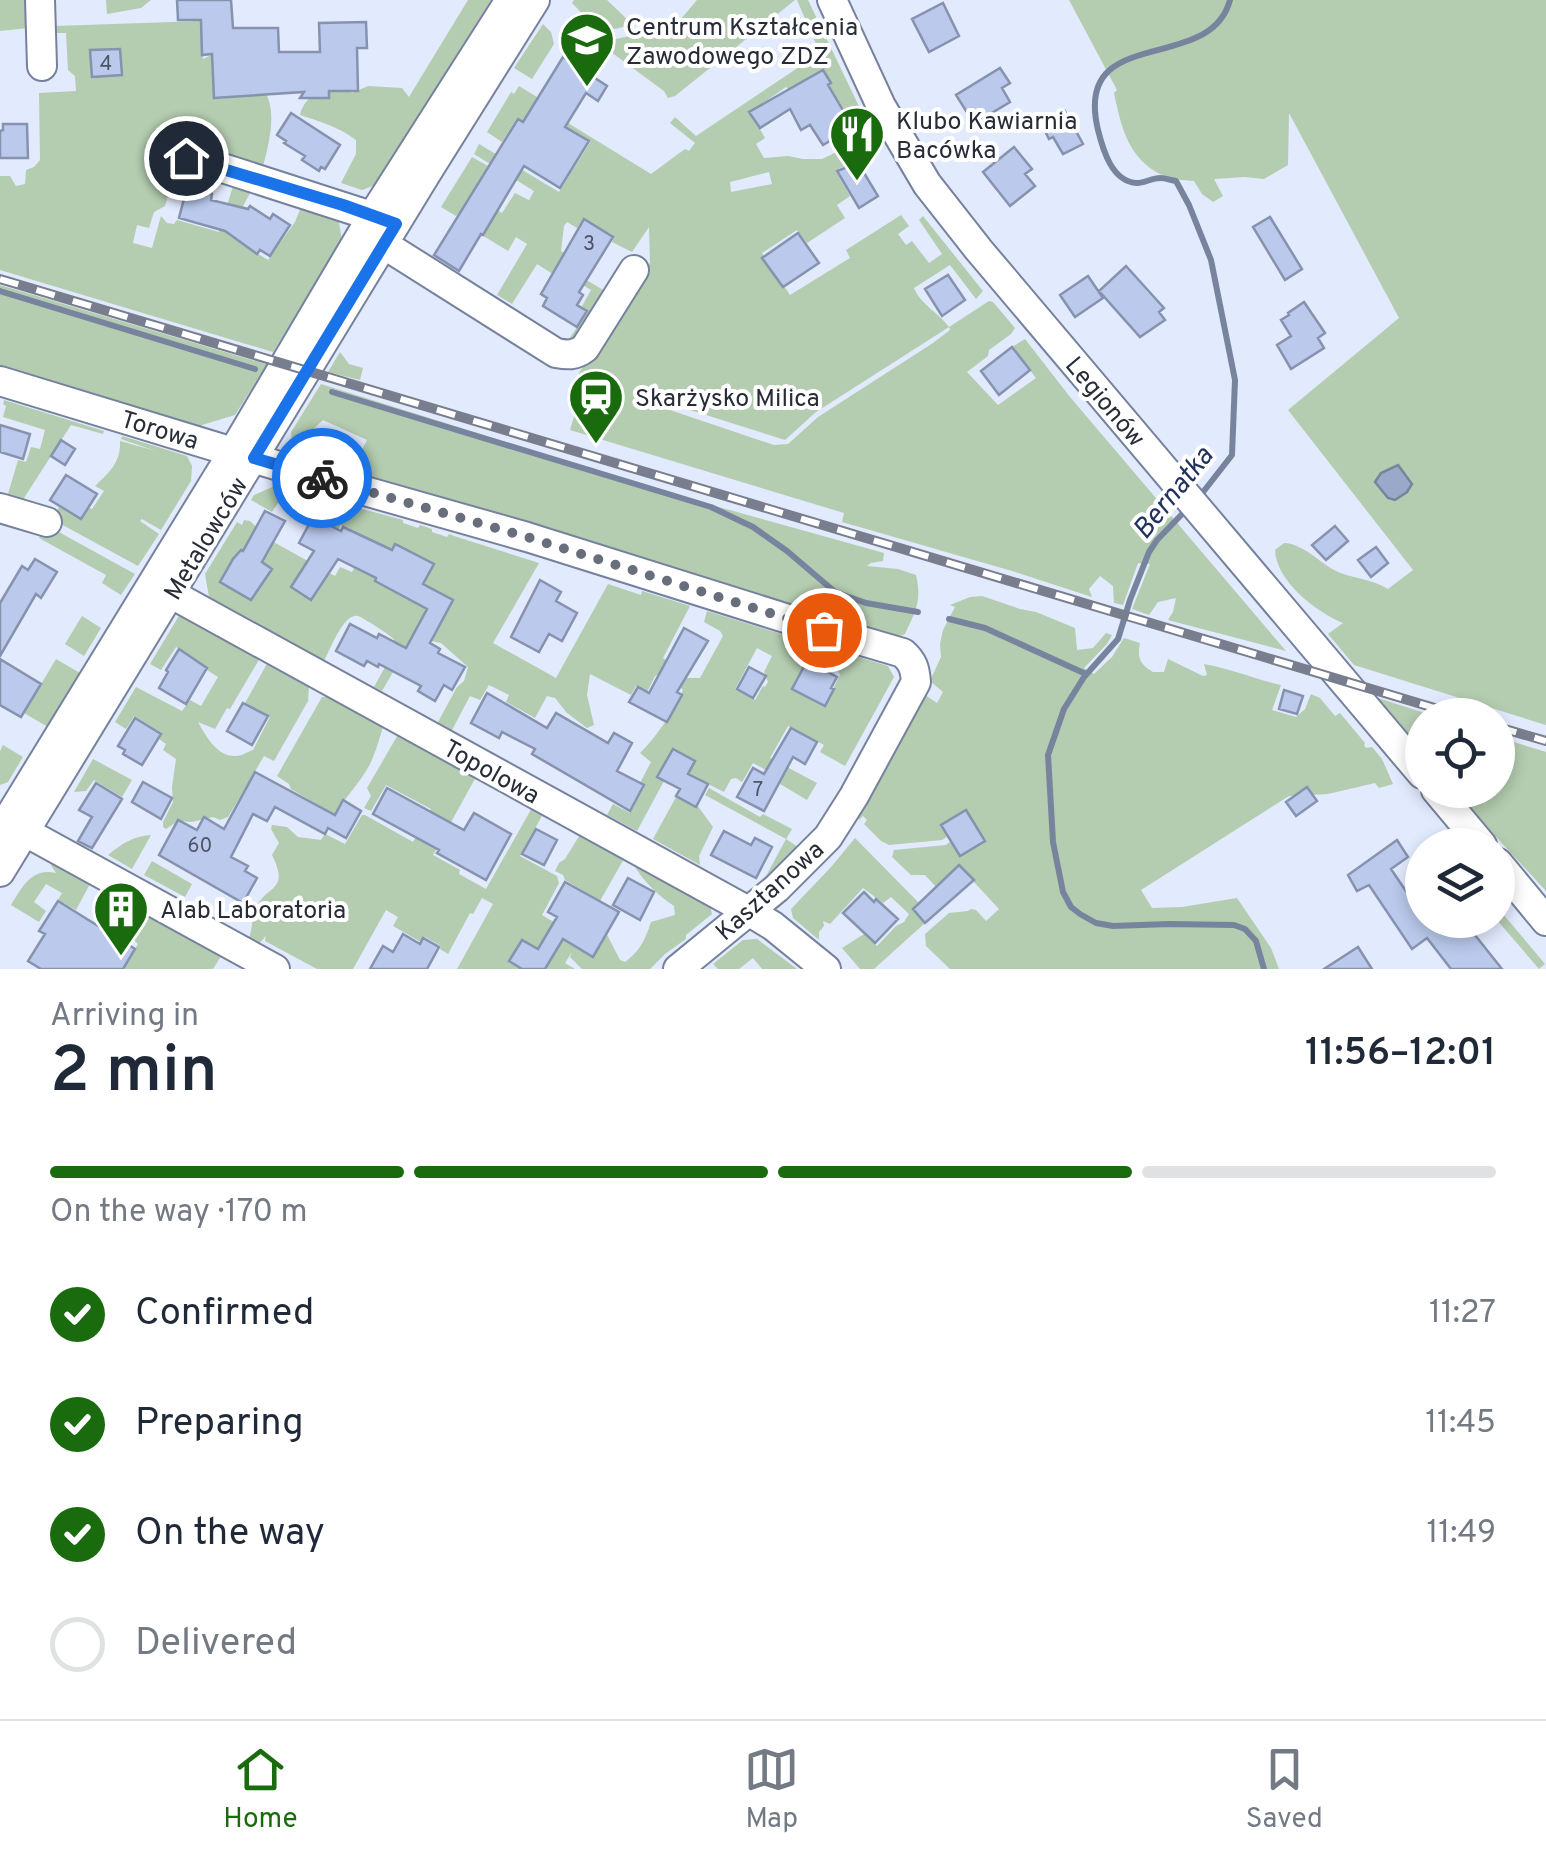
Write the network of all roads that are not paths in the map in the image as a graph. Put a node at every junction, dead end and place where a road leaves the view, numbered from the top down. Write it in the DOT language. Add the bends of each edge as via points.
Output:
graph roads {
  1 [pos="40,0"];
  2 [pos="510,0"];
  3 [pos="535,0"];
  4 [pos="832,0"];
  5 [pos="42,66"];
  6 [pos="173,152"];
  7 [pos="379,229"];
  8 [pos="634,270"];
  9 [pos="0,381"];
  10 [pos="243,455"];
  11 [pos="0,508"];
  12 [pos="47,522"];
  13 [pos="161,588"];
  14 [pos="908,697"];
  15 [pos="1405,754"];
  16 [pos="1451,808"];
  17 [pos="8,826"];
  18 [pos="1468,828"];
  19 [pos="0,872"];
  20 [pos="1515,884"];
  21 [pos="750,912"];
  22 [pos="1546,920"];
  23 [pos="275,969"];
  24 [pos="678,969"];
  25 [pos="826,969"];
  1 -- 5 [label="street"];
  2 -- 7 [label="street, Metalowców"];
  3 -- 7 [label="street, Metalowców"];
  4 -- 15 [label="street, Legionów" via="881,106 927,184"];
  6 -- 7 [label="street"];
  7 -- 8 [label="street" via="566,355 584,348"];
  7 -- 10 [label="street, Metalowców"];
  9 -- 10 [label="street, Torowa"];
  10 -- 13 [label="street, Metalowców"];
  10 -- 14 [label="street, Torowa" via="903,652 915,670"];
  11 -- 12 [label="street"];
  13 -- 17 [label="street, Metalowców"];
  13 -- 21 [label="street, Topolowa"];
  14 -- 21 [label="street, Kasztanowa" via="828,837"];
  16 -- 18 [label="street"];
  17 -- 19 [label="street, Metalowców"];
  17 -- 23 [label="street"];
  20 -- 22 [label="street"];
  21 -- 24 [label="street, Kasztanowa"];
  21 -- 25 [label="street, Topolowa"];
}
